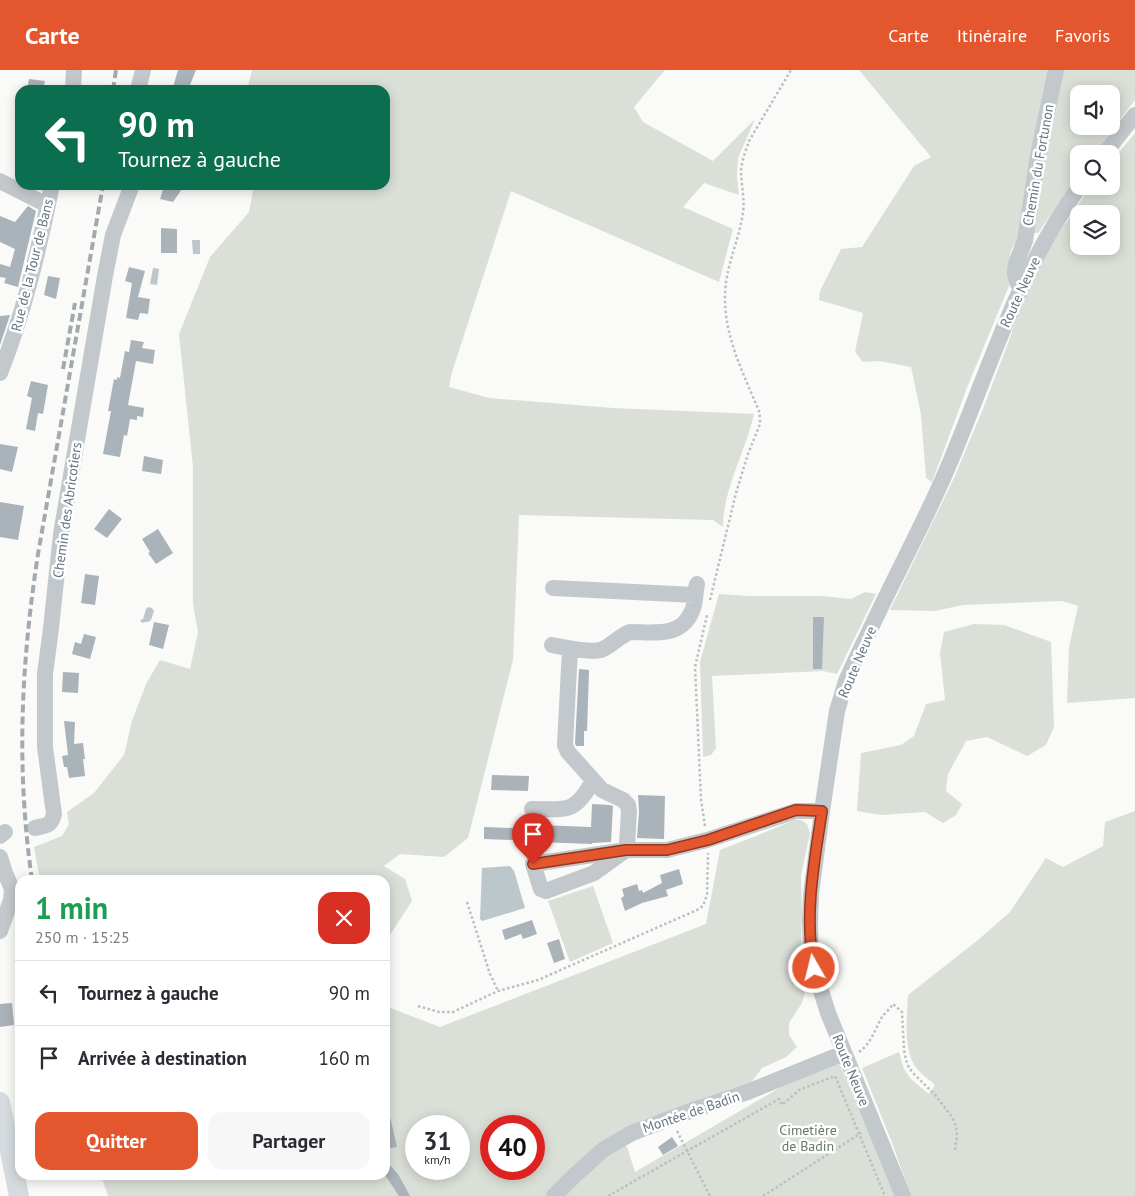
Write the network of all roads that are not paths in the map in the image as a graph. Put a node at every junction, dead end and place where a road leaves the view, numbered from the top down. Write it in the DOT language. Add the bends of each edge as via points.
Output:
graph roads {
  1 [pos="74,70"];
  2 [pos="142,70"];
  3 [pos="1056,70"];
  4 [pos="73,85"];
  5 [pos="139,85"];
  6 [pos="1135,115"];
  7 [pos="1111,145"];
  8 [pos="2,182"];
  9 [pos="15,189"];
  10 [pos="18,190"];
  11 [pos="51,190"];
  12 [pos="130,190"];
  13 [pos="1074,195"];
  14 [pos="47,205"];
  15 [pos="1020,288"];
  16 [pos="6,339"];
  17 [pos="0,373"];
  18 [pos="554,588"];
  19 [pos="552,645"];
  20 [pos="570,649"];
  21 [pos="593,780"];
  22 [pos="532,809"];
  23 [pos="822,811"];
  24 [pos="35,828"];
  25 [pos="626,848"];
  26 [pos="0,857"];
  27 [pos="0,931"];
  28 [pos="845,1056"];
  29 [pos="0,1102"];
  30 [pos="15,1176"];
  31 [pos="16,1180"];
  32 [pos="19,1196"];
  33 [pos="554,1196"];
  34 [pos="903,1196"];
  1 -- 4 [label="street"];
  2 -- 5 [label="street"];
  3 -- 15 [label="street, Chemin du Fortunon" via="1025,240 1016,263 1015,273"];
  6 -- 7 [label="street"];
  8 -- 9 [label="street"];
  10 -- 14 [label="street"];
  11 -- 14 [label="street, Rue de la Tour de Bans"];
  12 -- 24 [label="street, Chemin des Abricotiers" via="113,235 61,534 45,674 45,748 54,814 49,825"];
  13 -- 15 [label="street, Route Neuve" via="1055,222"];
  14 -- 16 [label="street, Rue de la Tour de Bans" via="27,295"];
  15 -- 23 [label="street, Route Neuve" via="938,490 846,681 837,712"];
  16 -- 17 [label="street, Rue de la Tour de Bans"];
  18 -- 20 [label="street" via="696,589 693,610 676,630 630,632 604,649"];
  19 -- 20 [label="street"];
  20 -- 21 [label="street" via="565,745"];
  21 -- 22 [label="street" via="584,796 568,808"];
  21 -- 25 [label="street" via="602,790 628,805"];
  23 -- 25 [label="street" via="796,810 708,840 667,850"];
  23 -- 28 [label="street, Route Neuve" via="811,894 811,953 825,1005"];
  25 -- 25 [label="street" via="533,864 541,889 546,891 594,873"];
  26 -- 27 [label="street" via="12,889"];
  28 -- 33 [label="street, Montée de Badin" via="632,1133 604,1149"];
  28 -- 34 [label="street, Route Neuve" via="866,1130"];
  29 -- 30 [label="main road"];
  31 -- 32 [label="main road"];
}
